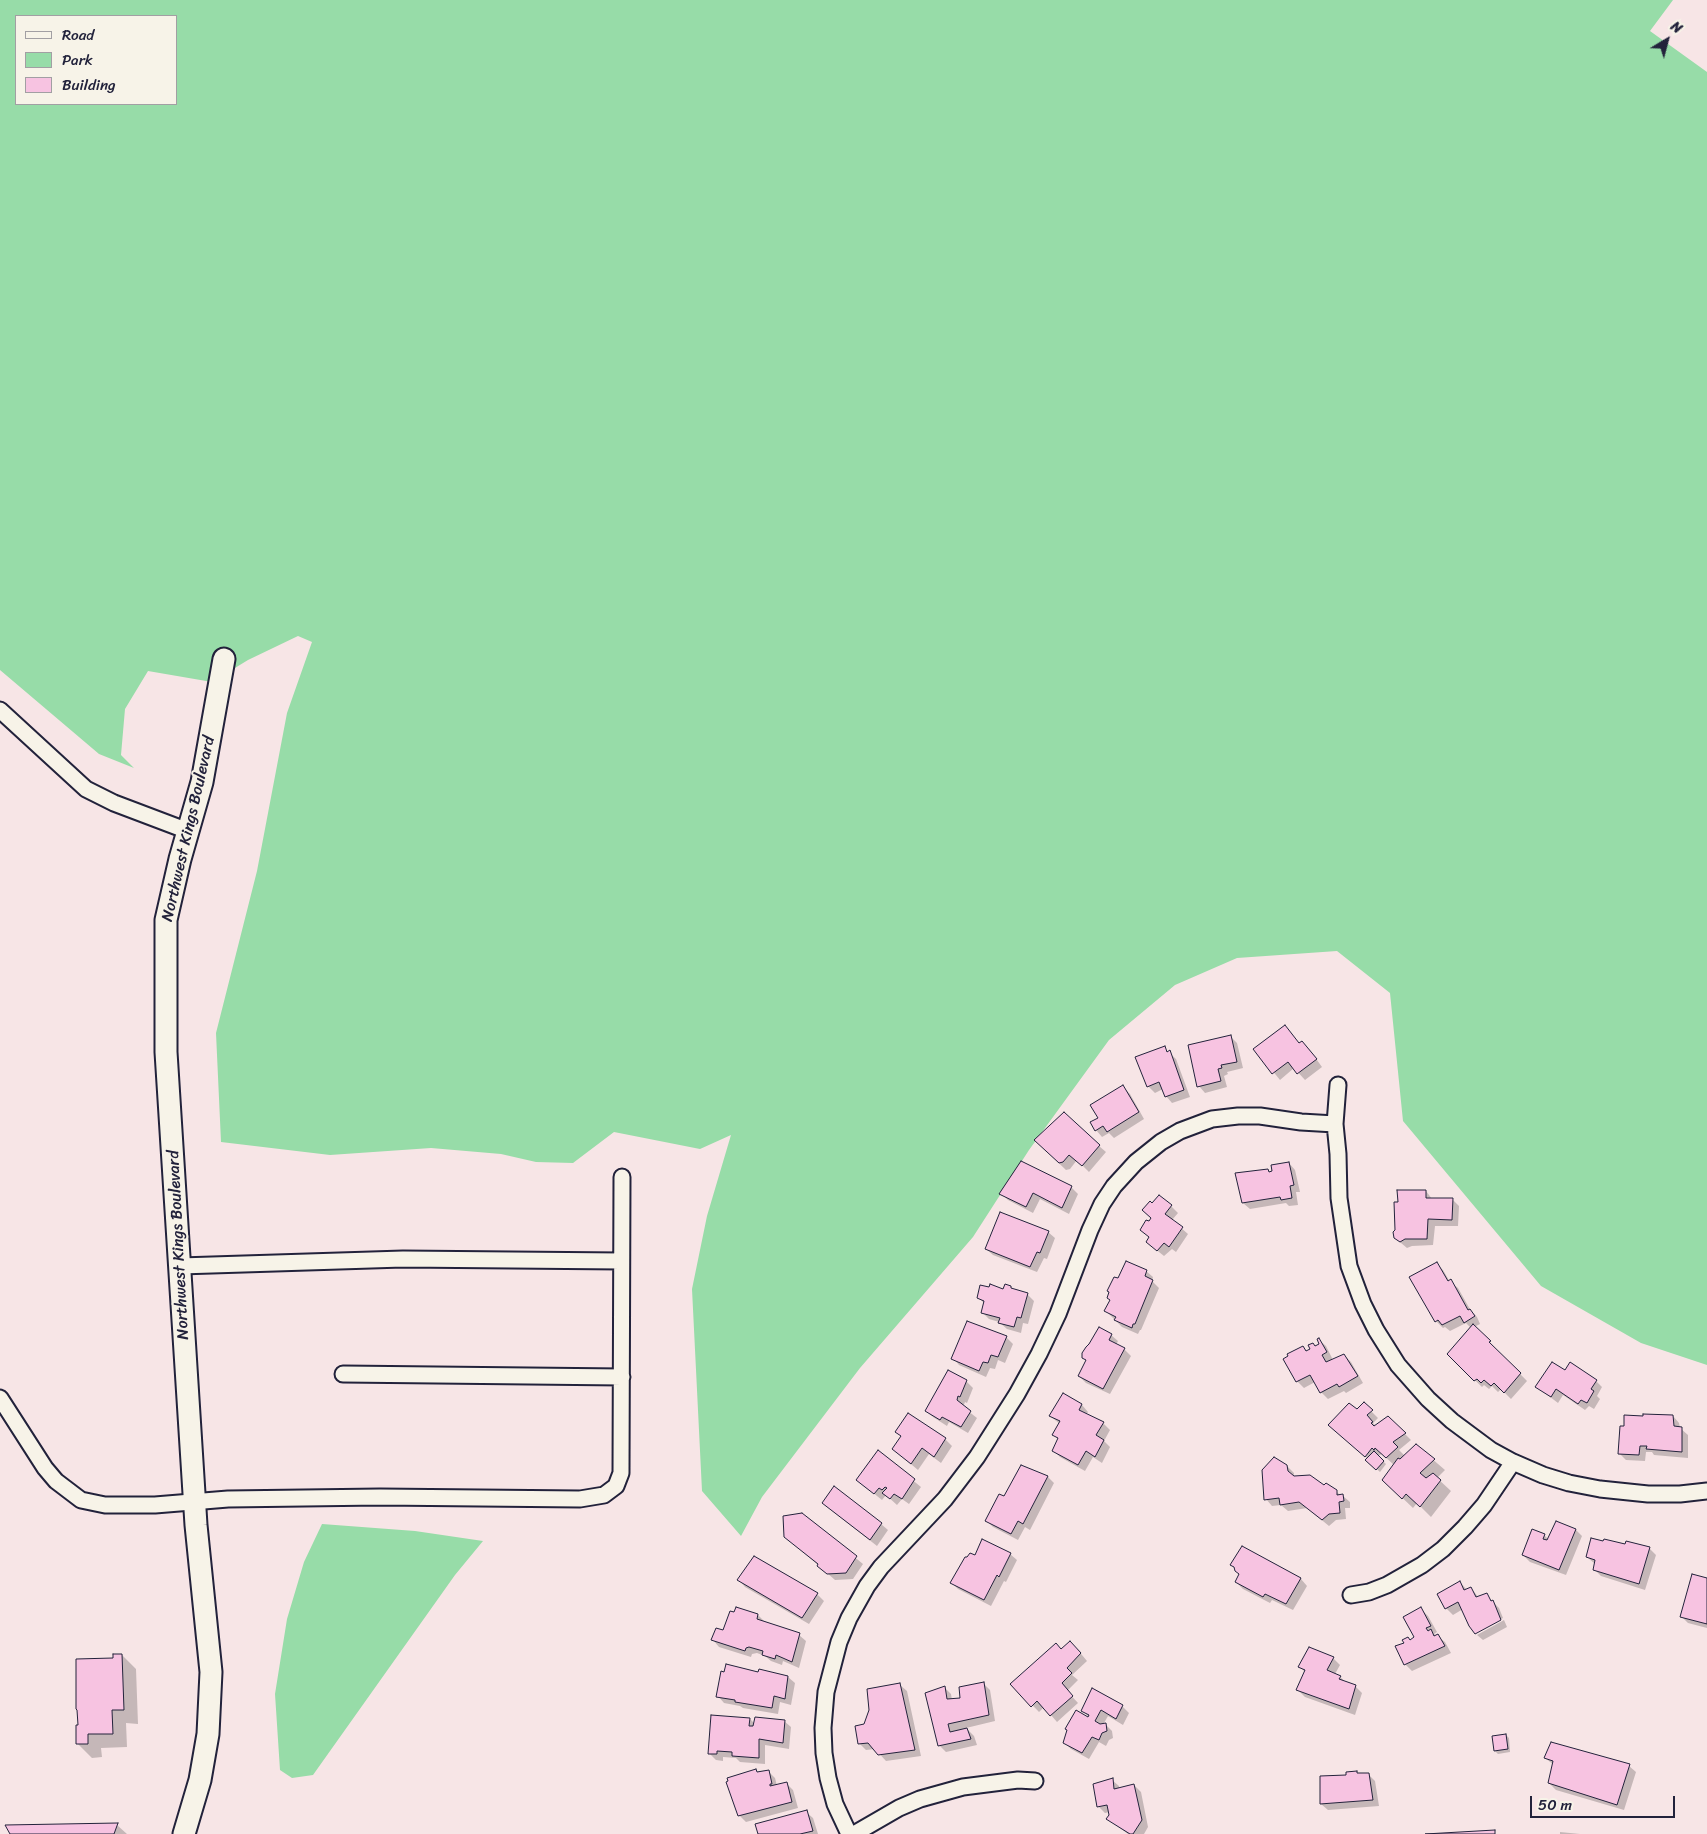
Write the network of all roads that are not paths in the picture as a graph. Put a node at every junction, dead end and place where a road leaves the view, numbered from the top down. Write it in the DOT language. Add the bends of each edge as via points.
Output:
graph roads {
  1 [pos="224,660"];
  2 [pos="0,710"];
  3 [pos="188,831"];
  4 [pos="1338,1086"];
  5 [pos="1335,1124"];
  6 [pos="622,1177"];
  7 [pos="621,1261"];
  8 [pos="180,1266"];
  9 [pos="343,1374"];
  10 [pos="622,1377"];
  11 [pos="0,1398"];
  12 [pos="1513,1462"];
  13 [pos="1707,1491"];
  14 [pos="195,1501"];
  15 [pos="1351,1595"];
  16 [pos="1035,1781"];
  17 [pos="184,1834"];
  18 [pos="848,1834"];
  19 [pos="854,1834"];
  1 -- 3 [label="street, Northwest Kings Boulevard" via="202,782"];
  2 -- 3 [label="street" via="86,789"];
  3 -- 8 [label="street, Northwest Kings Boulevard" via="166,920 166,1052"];
  4 -- 5 [label="street"];
  5 -- 12 [label="street" via="1339,1198 1350,1266 1376,1330 1398,1365 1428,1400 1476,1439"];
  5 -- 18 [label="street" via="1260,1116 1212,1119 1161,1142 1114,1186 1090,1230 1058,1314 1017,1394 945,1500 867,1586 839,1642 826,1692 824,1753 835,1804"];
  6 -- 7 [label="street"];
  7 -- 8 [label="street" via="403,1259"];
  7 -- 10 [label="street"];
  8 -- 14 [label="street, Northwest Kings Boulevard"];
  9 -- 10 [label="street"];
  10 -- 14 [label="street" via="621,1473 616,1486 604,1495 580,1499 380,1497"];
  11 -- 14 [label="street" via="45,1468 81,1500 123,1506"];
  12 -- 13 [label="street" via="1560,1480 1600,1489 1648,1494"];
  12 -- 15 [label="street" via="1484,1505 1442,1549 1422,1565 1386,1585"];
  14 -- 17 [label="street, Northwest Kings Boulevard" via="211,1672 208,1734 200,1780"];
  16 -- 19 [label="street" via="963,1787 920,1799"];
}
